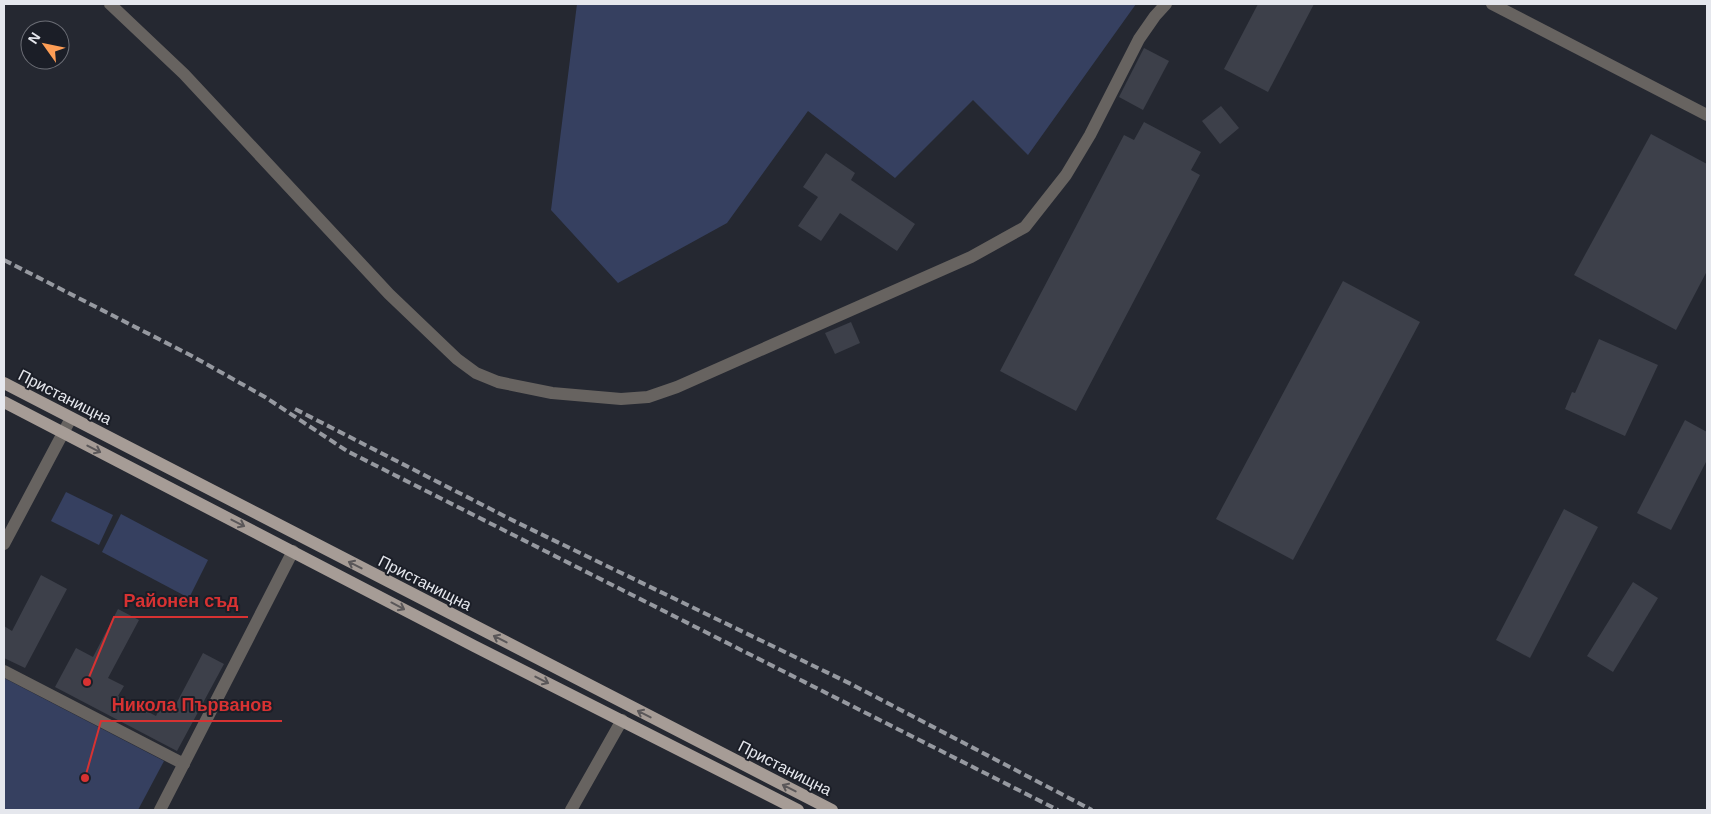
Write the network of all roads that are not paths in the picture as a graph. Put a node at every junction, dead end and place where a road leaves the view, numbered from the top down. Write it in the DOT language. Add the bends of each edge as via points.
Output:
graph roads {
  1 [pos="110,4"];
  2 [pos="1166,4"];
  3 [pos="1492,4"];
  4 [pos="1707,115"];
  5 [pos="4,384"];
  6 [pos="4,402"];
  7 [pos="71,418"];
  8 [pos="63,433"];
  9 [pos="4,544"];
  10 [pos="293,552"];
  11 [pos="4,671"];
  12 [pos="622,720"];
  13 [pos="184,764"];
  14 [pos="160,810"];
  15 [pos="572,810"];
  16 [pos="798,810"];
  17 [pos="832,810"];
  1 -- 2 [label="street" via="184,74 389,294 457,359 476,373 498,382 552,392 621,399 648,397 678,387 972,257 1025,227 1066,175 1139,39"];
  3 -- 4 [label="street"];
  5 -- 7 [label="main road, Пристанищна"];
  6 -- 8 [label="main road, Пристанищна"];
  7 -- 8 [label="street"];
  17 -- 7 [label="main road, Пристанищна, one-way"];
  8 -- 9 [label="street"];
  8 -- 10 [label="main road, Пристанищна, one-way"];
  10 -- 12 [label="main road, Пристанищна, one-way"];
  10 -- 13 [label="street"];
  11 -- 13 [label="street"];
  12 -- 15 [label="street"];
  12 -- 16 [label="main road, Пристанищна"];
  13 -- 14 [label="street"];
}
